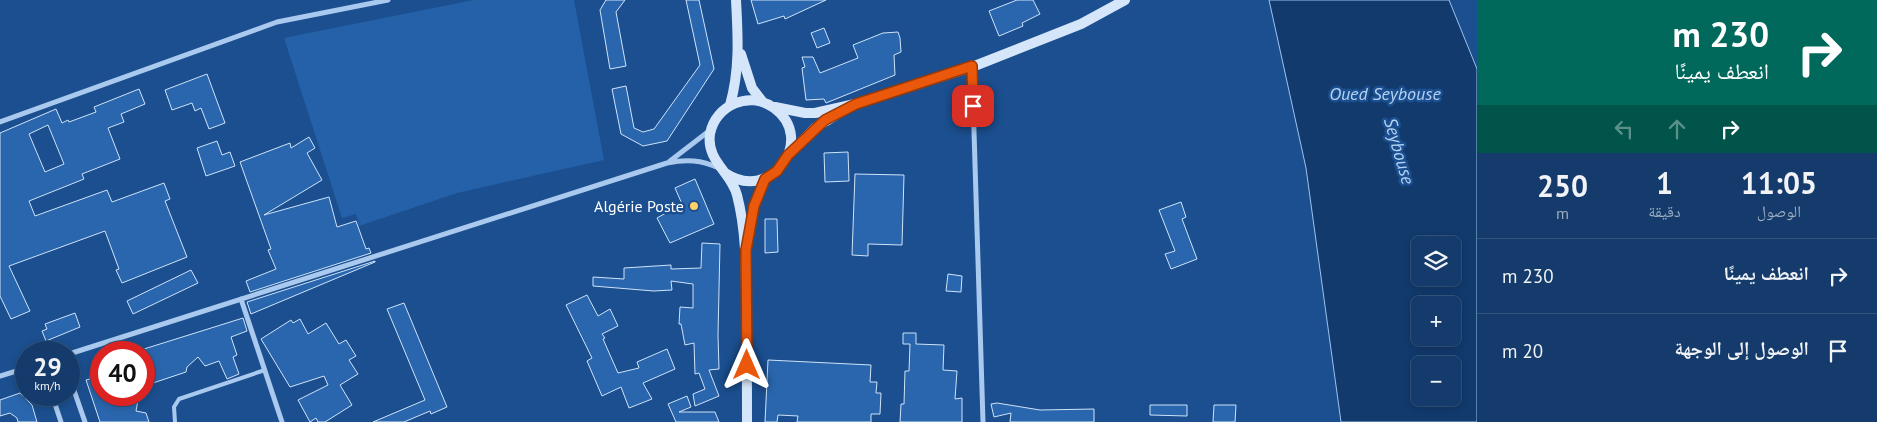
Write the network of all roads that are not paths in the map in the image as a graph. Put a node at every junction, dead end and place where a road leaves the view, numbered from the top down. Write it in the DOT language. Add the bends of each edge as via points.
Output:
graph roads {
  1 [pos="388,0"];
  2 [pos="736,0"];
  3 [pos="1125,0"];
  4 [pos="738,41"];
  5 [pos="972,66"];
  6 [pos="762,102"];
  7 [pos="856,104"];
  8 [pos="730,105"];
  9 [pos="774,107"];
  10 [pos="0,122"];
  11 [pos="711,129"];
  12 [pos="788,155"];
  13 [pos="667,163"];
  14 [pos="722,170"];
  15 [pos="765,179"];
  16 [pos="746,250"];
  17 [pos="241,299"];
  18 [pos="80,350"];
  19 [pos="265,370"];
  20 [pos="15,371"];
  21 [pos="0,376"];
  22 [pos="56,406"];
  23 [pos="79,406"];
  24 [pos="61,422"];
  25 [pos="85,422"];
  26 [pos="175,422"];
  27 [pos="282,422"];
  28 [pos="747,422"];
  29 [pos="983,422"];
  1 -- 10 [label="street" via="278,22"];
  2 -- 4 [label="street"];
  3 -- 5 [label="street" via="1081,24"];
  4 -- 6 [label="street" via="752,88"];
  4 -- 8 [label="street"];
  5 -- 7 [label="street"];
  5 -- 29 [label="street"];
  6 -- 8 [label="street" via="749,100"];
  6 -- 9 [label="street"];
  7 -- 9 [label="street" via="815,113"];
  7 -- 12 [label="street" via="820,124"];
  8 -- 11 [label="street" via="718,116"];
  9 -- 12 [label="street" via="789,128 791,142"];
  11 -- 13 [label="street"];
  11 -- 14 [label="street" via="710,150"];
  12 -- 15 [label="street" via="782,166"];
  13 -- 14 [label="street" via="702,161"];
  13 -- 17 [label="street"];
  14 -- 15 [label="street" via="744,181"];
  14 -- 16 [label="street" via="736,192"];
  15 -- 16 [label="street" via="754,206"];
  16 -- 28 [label="street"];
  17 -- 18 [label="street"];
  17 -- 19 [label="street"];
  19 -- 26 [label="lane" via="178,399 174,407"];
  19 -- 27 [label="street"];
  20 -- 21 [label="street"];
  22 -- 24 [label="street"];
  23 -- 25 [label="street"];
}
